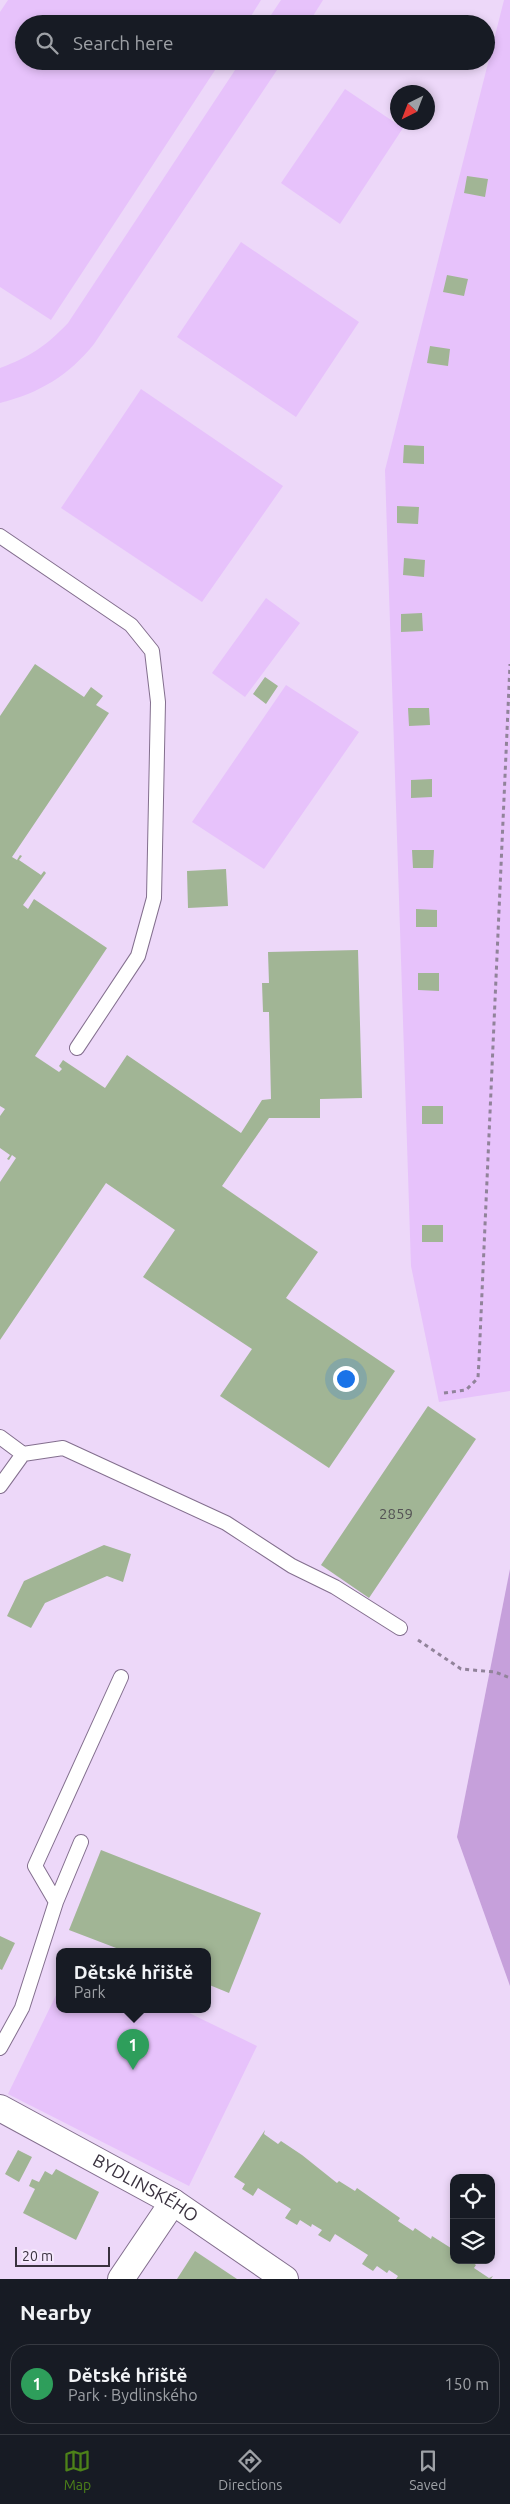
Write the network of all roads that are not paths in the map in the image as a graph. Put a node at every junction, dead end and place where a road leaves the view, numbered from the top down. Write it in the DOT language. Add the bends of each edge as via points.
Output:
graph roads {
  1 [pos="0,536"];
  2 [pos="77,1048"];
  3 [pos="0,1437"];
  4 [pos="23,1454"];
  5 [pos="0,1486"];
  6 [pos="400,1628"];
  7 [pos="121,1677"];
  8 [pos="81,1842"];
  9 [pos="56,1902"];
  10 [pos="0,2048"];
  11 [pos="0,2108"];
  12 [pos="173,2202"];
  13 [pos="121,2279"];
  14 [pos="285,2279"];
  1 -- 2 [label="lane" via="131,625 152,651 158,702 154,898 138,956"];
  3 -- 4 [label="lane"];
  4 -- 5 [label="lane"];
  4 -- 6 [label="lane" via="63,1448 216,1519"];
  7 -- 9 [label="lane" via="36,1866"];
  8 -- 9 [label="lane"];
  9 -- 10 [label="lane" via="22,2008"];
  11 -- 12 [label="street, BYDLINSKÉHO"];
  12 -- 13 [label="street"];
  12 -- 14 [label="street, BYDLINSKÉHO"];
}
